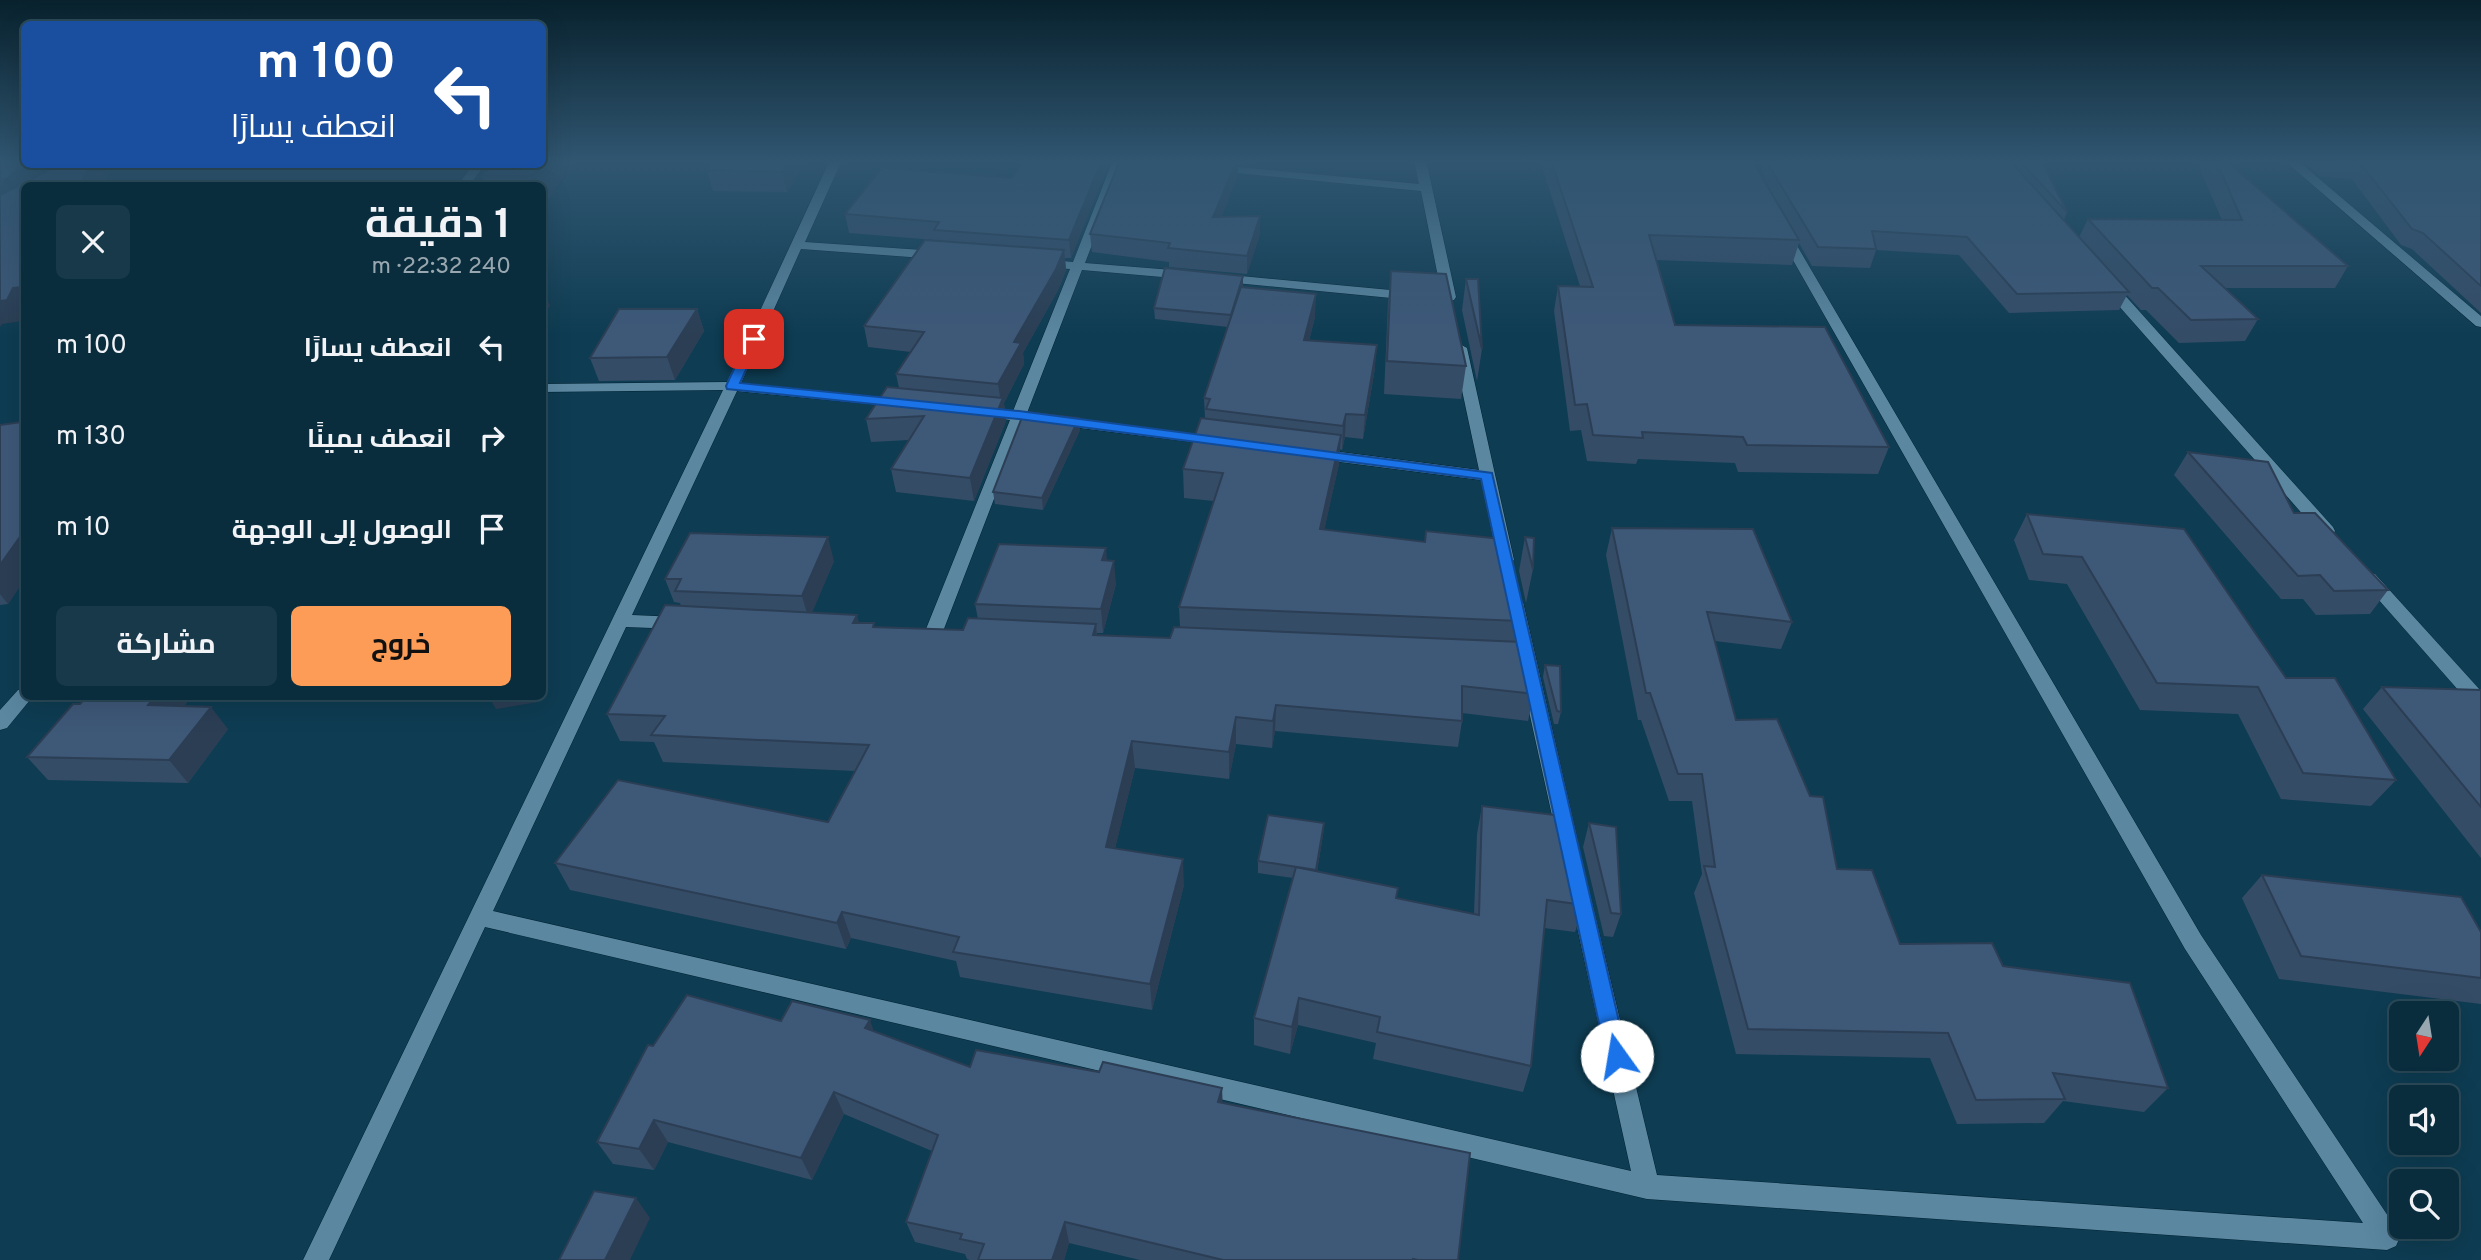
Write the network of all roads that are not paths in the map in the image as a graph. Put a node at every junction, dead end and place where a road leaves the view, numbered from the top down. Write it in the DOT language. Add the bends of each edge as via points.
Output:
graph roads {
  1 [pos="810,219"];
  2 [pos="1096,219"];
  3 [pos="1430,219"];
  4 [pos="2359,219"];
  5 [pos="1776,220"];
  6 [pos="798,245"];
  7 [pos="944,256"];
  8 [pos="1024,261"];
  9 [pos="1078,265"];
  10 [pos="2099,275"];
  11 [pos="1443,307"];
  12 [pos="2481,323"];
  13 [pos="732,386"];
  14 [pos="546,388"];
  15 [pos="910,404"];
  16 [pos="964,410"];
  17 [pos="1019,415"];
  18 [pos="1226,442"];
  19 [pos="1295,451"];
  20 [pos="1488,476"];
  21 [pos="2341,546"];
  22 [pos="2360,567"];
  23 [pos="621,621"];
  24 [pos="689,624"];
  25 [pos="933,634"];
  26 [pos="1486,659"];
  27 [pos="1527,660"];
  28 [pos="21,698"];
  29 [pos="2481,703"];
  30 [pos="0,723"];
  31 [pos="480,917"];
  32 [pos="1647,1187"];
  33 [pos="316,1260"];
  1 -- 6 [label="street"];
  2 -- 9 [label="street"];
  3 -- 11 [label="street"];
  4 -- 12 [label="street"];
  5 -- 32 [label="street" via="2193,942 2387,1237"];
  6 -- 7 [label="street"];
  6 -- 13 [label="street"];
  8 -- 9 [label="street"];
  9 -- 11 [label="street"];
  9 -- 17 [label="street"];
  10 -- 21 [label="street"];
  11 -- 20 [label="street"];
  13 -- 14 [label="street"];
  13 -- 15 [label="street"];
  13 -- 23 [label="street"];
  16 -- 17 [label="street"];
  17 -- 18 [label="street"];
  17 -- 25 [label="street"];
  19 -- 20 [label="street"];
  20 -- 27 [label="street"];
  22 -- 29 [label="street"];
  23 -- 24 [label="street"];
  23 -- 31 [label="street"];
  26 -- 27 [label="street"];
  27 -- 32 [label="street"];
  28 -- 30 [label="street"];
  31 -- 32 [label="street"];
  31 -- 33 [label="street"];
}
